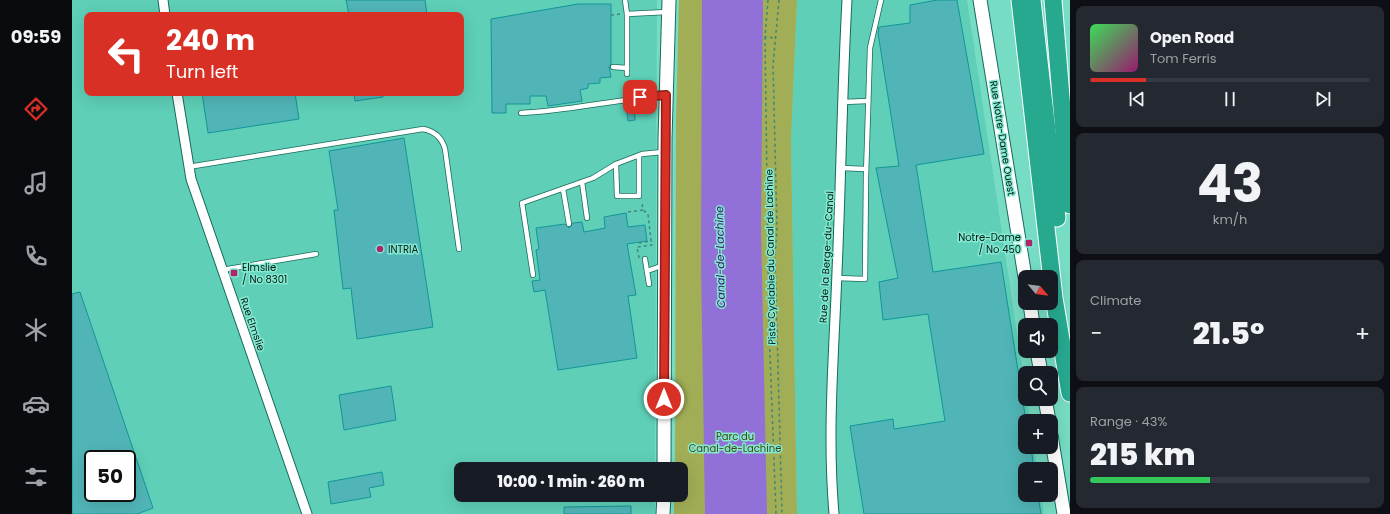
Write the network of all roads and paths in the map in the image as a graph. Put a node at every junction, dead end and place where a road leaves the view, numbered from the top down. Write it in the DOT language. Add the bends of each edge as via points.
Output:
graph roads {
  1 [pos="163,0"];
  2 [pos="625,0"];
  3 [pos="768,0"];
  4 [pos="778,0"];
  5 [pos="847,0"];
  6 [pos="881,0"];
  7 [pos="980,0"];
  8 [pos="1020,0"];
  9 [pos="1032,0"];
  10 [pos="1052,0"];
  11 [pos="668,6"];
  12 [pos="165,12"];
  13 [pos="611,14"];
  14 [pos="627,14"];
  15 [pos="766,37"];
  16 [pos="775,38"];
  17 [pos="613,67"];
  18 [pos="627,68"];
  19 [pos="627,74"];
  20 [pos="666,95"];
  21 [pos="177,96"];
  22 [pos="868,101"];
  23 [pos="843,102"];
  24 [pos="521,113"];
  25 [pos="665,152"];
  26 [pos="639,156"];
  27 [pos="616,164"];
  28 [pos="188,167"];
  29 [pos="841,168"];
  30 [pos="866,169"];
  31 [pos="582,182"];
  32 [pos="563,189"];
  33 [pos="643,203"];
  34 [pos="1070,205"];
  35 [pos="643,210"];
  36 [pos="628,212"];
  37 [pos="586,218"];
  38 [pos="569,224"];
  39 [pos="651,241"];
  40 [pos="639,243"];
  41 [pos="458,249"];
  42 [pos="316,254"];
  43 [pos="645,259"];
  44 [pos="639,261"];
  45 [pos="664,265"];
  46 [pos="222,270"];
  47 [pos="1024,270"];
  48 [pos="647,271"];
  49 [pos="533,276"];
  50 [pos="837,278"];
  51 [pos="649,284"];
  52 [pos="1070,363"];
  53 [pos="1070,393"];
  54 [pos="1054,454"];
  55 [pos="664,462"];
  56 [pos="664,502"];
  57 [pos="307,514"];
  58 [pos="663,514"];
  59 [pos="776,514"];
  60 [pos="782,514"];
  61 [pos="834,514"];
  62 [pos="1064,514"];
  1 -- 12 [label="street"];
  2 -- 14 [label="lane"];
  3 -- 15 [label="path"];
  4 -- 16 [label="path, Piste Cyclable du Canal de Lachine"];
  5 -- 23 [label="street, Rue de la Berge-du-Canal"];
  6 -- 22 [label="lane" via="870,48"];
  7 -- 47 [label="main road, Rue Notre-Dame Ouest"];
  8 -- 53 [label="highway" via="1054,298"];
  9 -- 52 [label="highway"];
  10 -- 34 [label="highway"];
  11 -- 14 [label="lane"];
  11 -- 20 [label="main road"];
  13 -- 14 [label="path"];
  14 -- 18 [label="lane"];
  15 -- 16 [label="path"];
  15 -- 59 [label="path" via="769,329"];
  16 -- 60 [label="path, Piste Cyclable du Canal de Lachine" via="775,257"];
  17 -- 18 [label="lane"];
  18 -- 19 [label="lane"];
  20 -- 24 [label="lane" via="594,106"];
  20 -- 25 [label="main road"];
  21 -- 28 [label="street, Rue Elmslie"];
  22 -- 23 [label="lane"];
  22 -- 30 [label="lane"];
  23 -- 29 [label="street, Rue de la Berge-du-Canal"];
  25 -- 26 [label="lane"];
  25 -- 45 [label="main road"];
  26 -- 27 [label="lane"];
  26 -- 27 [label="lane" via="639,196 617,196"];
  27 -- 31 [label="lane"];
  28 -- 41 [label="lane" via="429,130 440,139 445,149"];
  28 -- 46 [label="street, Rue Elmslie"];
  29 -- 30 [label="lane"];
  29 -- 50 [label="street, Rue de la Berge-du-Canal"];
  30 -- 50 [label="lane" via="865,279"];
  31 -- 32 [label="lane"];
  31 -- 37 [label="lane"];
  32 -- 38 [label="lane"];
  32 -- 49 [label="lane" via="522,203"];
  33 -- 35 [label="path"];
  35 -- 36 [label="path"];
  35 -- 39 [label="path" via="648,214"];
  39 -- 40 [label="path"];
  39 -- 44 [label="path" via="652,245 637,247"];
  42 -- 46 [label="lane"];
  43 -- 48 [label="lane"];
  45 -- 48 [label="lane"];
  45 -- 55 [label="main road"];
  46 -- 57 [label="street, Rue Elmslie"];
  48 -- 51 [label="lane"];
  50 -- 61 [label="street, Rue de la Berge-du-Canal" via="830,400"];
  54 -- 62 [label="main road"];
  56 -- 58 [label="main road"];
}
